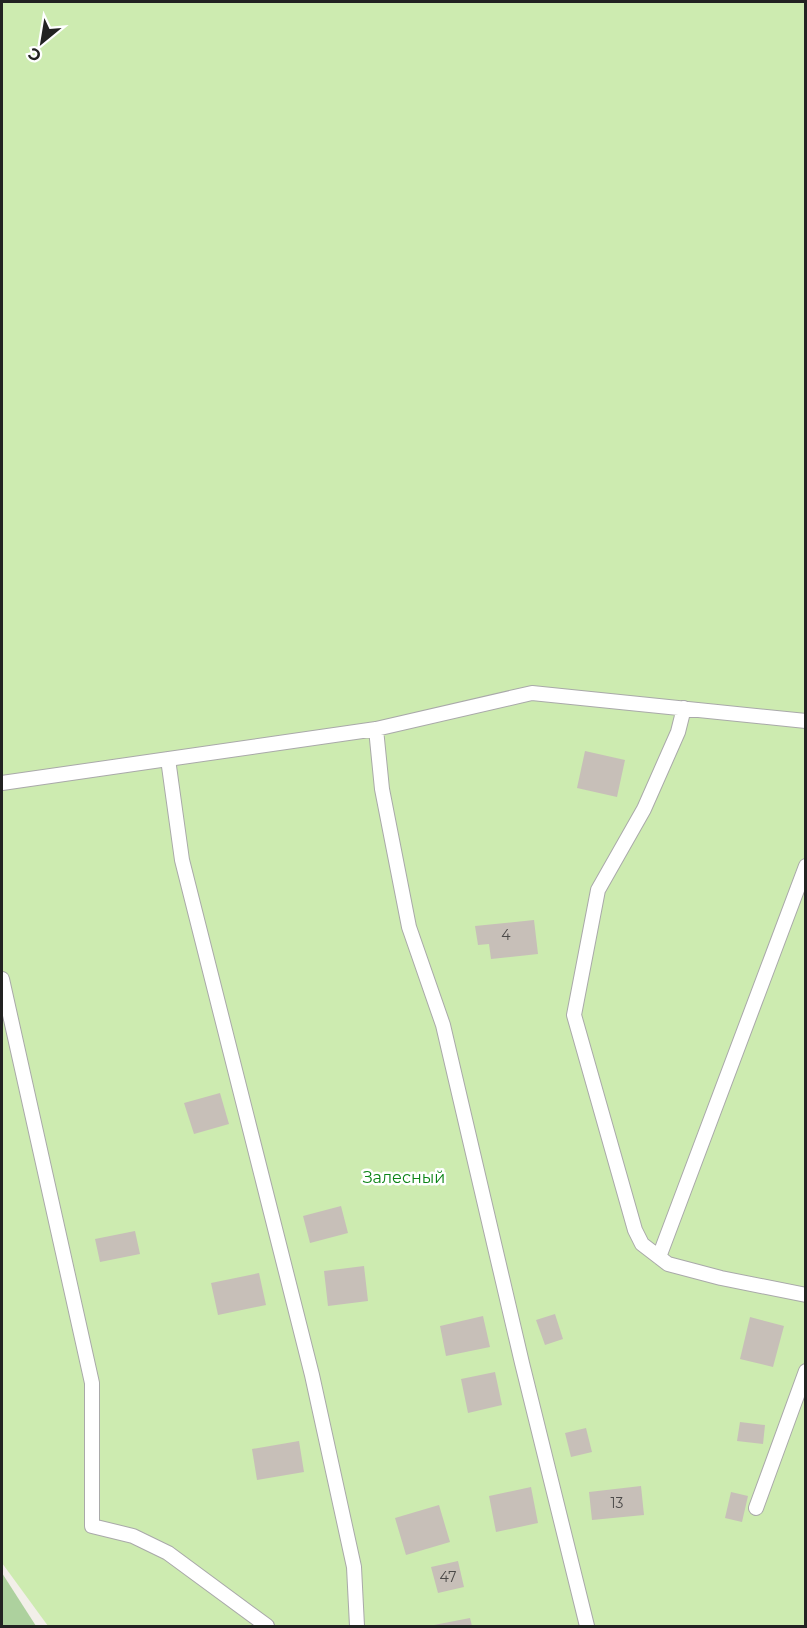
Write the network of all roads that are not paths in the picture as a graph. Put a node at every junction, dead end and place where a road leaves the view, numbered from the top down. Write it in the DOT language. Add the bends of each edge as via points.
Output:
graph roads {
  1 [pos="684,708"];
  2 [pos="806,721"];
  3 [pos="376,729"];
  4 [pos="168,759"];
  5 [pos="2,783"];
  6 [pos="806,866"];
  7 [pos="2,979"];
  8 [pos="658,1257"];
  9 [pos="806,1295"];
  10 [pos="806,1371"];
  11 [pos="756,1508"];
  12 [pos="267,1626"];
  13 [pos="357,1626"];
  14 [pos="587,1626"];
  1 -- 2 [label="lane"];
  1 -- 3 [label="lane" via="532,693"];
  1 -- 8 [label="lane" via="678,732 644,809 598,890 574,1015 635,1230 642,1244"];
  3 -- 4 [label="lane"];
  3 -- 14 [label="lane" via="382,789 409,927 443,1024"];
  4 -- 5 [label="lane"];
  4 -- 13 [label="lane" via="182,860 317,1397 354,1567"];
  6 -- 8 [label="lane"];
  7 -- 12 [label="lane" via="92,1383 92,1526 152,1544"];
  8 -- 9 [label="lane" via="668,1264 721,1278"];
  10 -- 11 [label="lane"];
}
